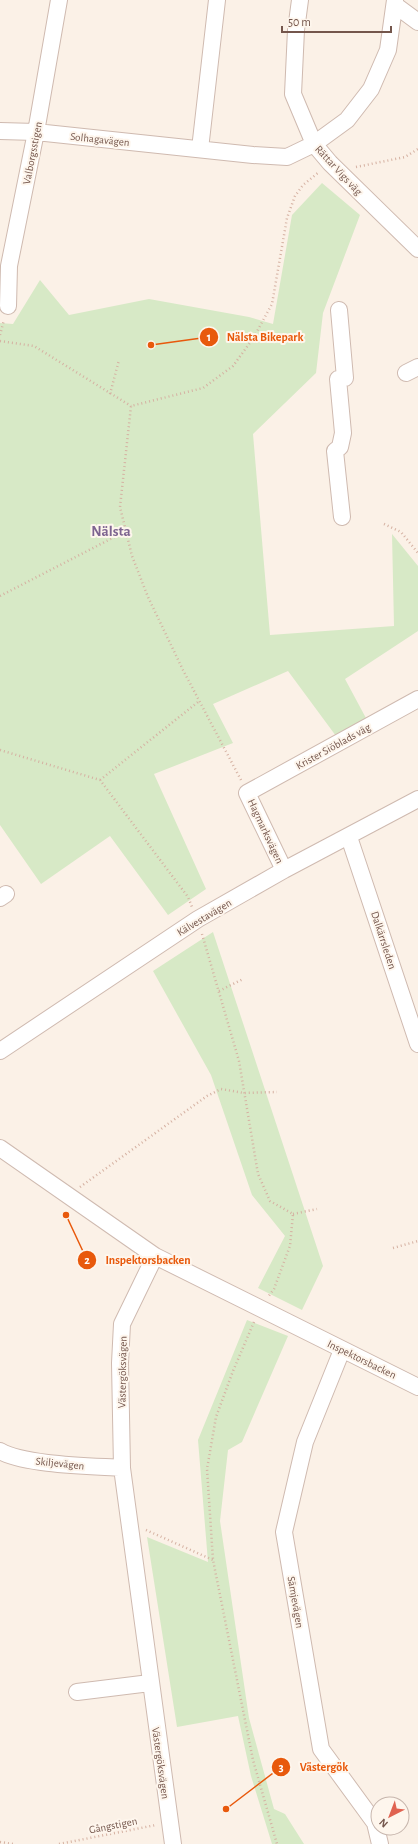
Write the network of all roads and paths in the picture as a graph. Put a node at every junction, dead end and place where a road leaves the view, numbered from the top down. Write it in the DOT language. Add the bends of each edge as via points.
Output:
graph roads {
  1 [pos="59,0"];
  2 [pos="217,0"];
  3 [pos="300,0"];
  4 [pos="395,2"];
  5 [pos="418,22"];
  6 [pos="0,131"];
  7 [pos="36,132"];
  8 [pos="314,144"];
  9 [pos="200,149"];
  10 [pos="418,149"];
  11 [pos="330,163"];
  12 [pos="418,249"];
  13 [pos="8,306"];
  14 [pos="339,310"];
  15 [pos="0,341"];
  16 [pos="119,360"];
  17 [pos="110,394"];
  18 [pos="131,406"];
  19 [pos="342,517"];
  20 [pos="384,524"];
  21 [pos="126,531"];
  22 [pos="418,553"];
  23 [pos="0,596"];
  24 [pos="418,699"];
  25 [pos="198,702"];
  26 [pos="0,750"];
  27 [pos="100,780"];
  28 [pos="247,792"];
  29 [pos="418,799"];
  30 [pos="349,837"];
  31 [pos="284,870"];
  32 [pos="198,919"];
  33 [pos="243,979"];
  34 [pos="219,991"];
  35 [pos="418,1044"];
  36 [pos="0,1051"];
  37 [pos="277,1092"];
  38 [pos="244,1093"];
  39 [pos="0,1148"];
  40 [pos="68,1196"];
  41 [pos="317,1209"];
  42 [pos="293,1214"];
  43 [pos="418,1241"];
  44 [pos="393,1248"];
  45 [pos="155,1256"];
  46 [pos="260,1309"];
  47 [pos="342,1350"];
  48 [pos="418,1387"];
  49 [pos="0,1451"];
  50 [pos="122,1468"];
  51 [pos="129,1523"];
  52 [pos="213,1560"];
  53 [pos="150,1683"];
  54 [pos="77,1692"];
  55 [pos="170,1822"];
  56 [pos="0,1842"];
  57 [pos="13,1844"];
  58 [pos="59,1844"];
  59 [pos="173,1844"];
  60 [pos="277,1844"];
  61 [pos="380,1844"];
  1 -- 7 [label="street, Valborgsstigen"];
  2 -- 9 [label="street"];
  3 -- 8 [label="street, Rättar Vigs väg" via="293,94"];
  4 -- 5 [label="street"];
  4 -- 8 [label="street, Solhagavägen" via="388,50 371,90 347,120"];
  6 -- 7 [label="street, Solhagavägen"];
  7 -- 9 [label="street, Solhagavägen"];
  7 -- 13 [label="street, Valborgsstigen" via="9,266"];
  8 -- 9 [label="street, Solhagavägen" via="288,157"];
  8 -- 11 [label="street, Rättar Vigs väg"];
  10 -- 11 [label="path" via="405,158 359,167"];
  11 -- 12 [label="street, Rättar Vigs väg"];
  11 -- 18 [label="path" via="303,185 296,196 287,218 272,304 254,337 233,366 203,388"];
  14 -- 19 [label="street" via="343,433 340,447 335,451"];
  15 -- 17 [label="path" via="34,346"];
  16 -- 17 [label="path"];
  17 -- 18 [label="path"];
  18 -- 21 [label="path" via="120,507"];
  20 -- 22 [label="path" via="401,532"];
  21 -- 23 [label="path"];
  21 -- 25 [label="path" via="132,556 148,597"];
  24 -- 28 [label="street, Krister Siöblads väg"];
  25 -- 27 [label="path"];
  25 -- 28 [label="path"];
  26 -- 27 [label="path"];
  27 -- 32 [label="path" via="188,897"];
  28 -- 31 [label="street, Hagmarksvägen"];
  29 -- 30 [label="street, Kälvestavägen"];
  30 -- 31 [label="street, Kälvestavägen"];
  30 -- 35 [label="street, Dalkärrsleden"];
  31 -- 32 [label="street, Kälvestavägen"];
  32 -- 34 [label="path"];
  32 -- 36 [label="street, Kälvestavägen"];
  33 -- 34 [label="path"];
  34 -- 38 [label="path" via="239,1061"];
  37 -- 38 [label="path"];
  38 -- 40 [label="path" via="221,1089 207,1096"];
  38 -- 42 [label="path" via="258,1174 270,1201"];
  39 -- 40 [label="street"];
  40 -- 45 [label="street"];
  41 -- 42 [label="path"];
  42 -- 46 [label="path" via="290,1246 274,1289"];
  43 -- 44 [label="path"];
  45 -- 46 [label="street, Inspektorsbacken"];
  45 -- 50 [label="street, Västergöksvägen" via="122,1324"];
  46 -- 47 [label="street, Inspektorsbacken"];
  46 -- 52 [label="path" via="216,1417 207,1469"];
  47 -- 48 [label="street, Inspektorsbacken"];
  47 -- 61 [label="street, Sämjevägen" via="305,1442 284,1532 321,1749 375,1823"];
  49 -- 50 [label="street, Skiljevägen" via="9,1456 47,1462"];
  50 -- 51 [label="street, Västergöksvägen"];
  51 -- 52 [label="path"];
  51 -- 53 [label="street, Västergöksvägen"];
  52 -- 60 [label="path" via="254,1760"];
  53 -- 54 [label="street"];
  53 -- 55 [label="street, Västergöksvägen"];
  55 -- 58 [label="path, Gångstigen"];
  55 -- 59 [label="street, Västergöksvägen"];
  56 -- 57 [label="path"];
}
